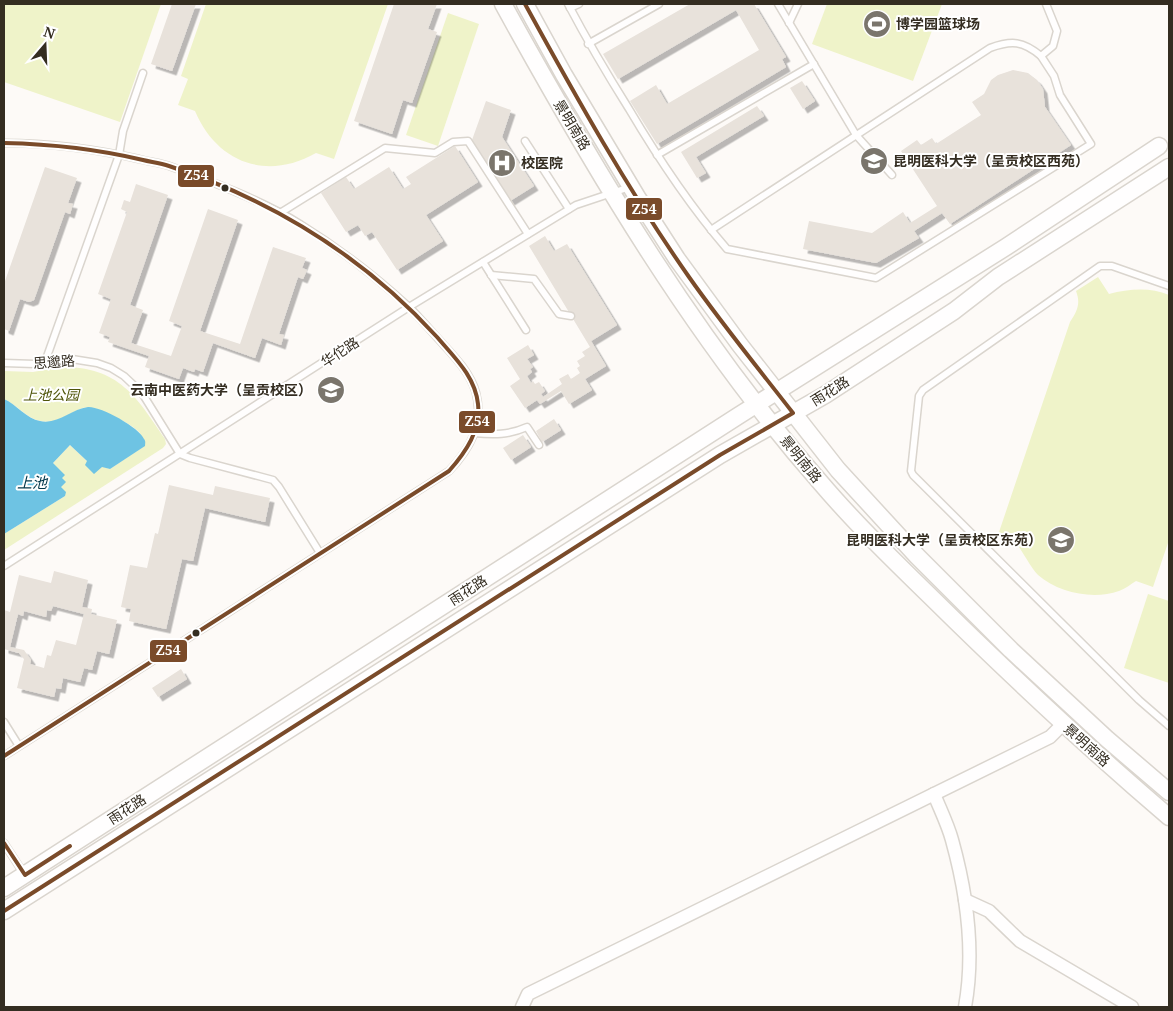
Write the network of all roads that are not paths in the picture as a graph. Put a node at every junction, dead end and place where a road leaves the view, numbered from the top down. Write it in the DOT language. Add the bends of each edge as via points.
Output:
graph roads {
  1 [pos="503,4"];
  2 [pos="525,4"];
  3 [pos="579,4"];
  4 [pos="659,4"];
  5 [pos="778,4"];
  6 [pos="798,4"];
  7 [pos="1046,4"];
  8 [pos="569,6"];
  9 [pos="788,23"];
  10 [pos="588,44"];
  11 [pos="1041,56"];
  12 [pos="814,64"];
  13 [pos="143,73"];
  14 [pos="856,135"];
  15 [pos="526,141"];
  16 [pos="4,142"];
  17 [pos="1159,146"];
  18 [pos="119,154"];
  19 [pos="657,155"];
  20 [pos="1169,167"];
  21 [pos="892,175"];
  22 [pos="631,186"];
  23 [pos="612,193"];
  24 [pos="569,209"];
  25 [pos="280,213"];
  26 [pos="711,230"];
  27 [pos="528,234"];
  28 [pos="483,262"];
  29 [pos="491,275"];
  30 [pos="1169,286"];
  31 [pos="409,307"];
  32 [pos="571,316"];
  33 [pos="526,330"];
  34 [pos="44,362"];
  35 [pos="4,363"];
  36 [pos="777,392"];
  37 [pos="758,404"];
  38 [pos="793,412"];
  39 [pos="772,424"];
  40 [pos="474,433"];
  41 [pos="539,445"];
  42 [pos="180,454"];
  43 [pos="320,553"];
  44 [pos="4,566"];
  45 [pos="4,722"];
  46 [pos="1063,724"];
  47 [pos="1169,726"];
  48 [pos="19,746"];
  49 [pos="4,756"];
  50 [pos="1169,792"];
  51 [pos="934,794"];
  52 [pos="1169,817"];
  53 [pos="4,843"];
  54 [pos="25,875"];
  55 [pos="4,888"];
  56 [pos="965,900"];
  57 [pos="4,911"];
  58 [pos="522,1007"];
  59 [pos="965,1007"];
  60 [pos="1132,1007"];
  1 -- 23 [label="street, 景明南路"];
  2 -- 22 [label="street, 景明南路"];
  3 -- 8 [label="lane"];
  4 -- 10 [label="lane"];
  5 -- 9 [label="lane"];
  6 -- 9 [label="lane"];
  7 -- 11 [label="lane" via="1057,31 1053,46"];
  8 -- 10 [label="lane"];
  9 -- 12 [label="lane"];
  10 -- 19 [label="lane"];
  11 -- 14 [label="lane" via="1016,43 1007,42 990,48"];
  11 -- 26 [label="lane" via="1054,76 1060,95 1091,144 876,278 727,249"];
  12 -- 14 [label="lane"];
  12 -- 19 [label="lane"];
  13 -- 18 [label="lane" via="123,131"];
  14 -- 21 [label="lane"];
  14 -- 26 [label="lane"];
  15 -- 24 [label="lane"];
  16 -- 18 [label="lane"];
  17 -- 36 [label="street, 雨花路" via="1006,248"];
  18 -- 25 [label="lane" via="170,166"];
  18 -- 34 [label="lane"];
  19 -- 26 [label="lane"];
  20 -- 38 [label="street, 雨花路" via="998,277 954,311 825,395"];
  22 -- 23 [label="lane, 华佗路"];
  22 -- 36 [label="street, 景明南路" via="677,259"];
  23 -- 24 [label="lane, 华佗路"];
  23 -- 37 [label="street, 景明南路" via="721,358"];
  24 -- 27 [label="lane, 华佗路"];
  25 -- 27 [label="lane" via="385,148 435,153 453,142 468,140"];
  25 -- 31 [label="lane" via="334,247"];
  27 -- 28 [label="lane, 华佗路"];
  28 -- 29 [label="lane"];
  28 -- 31 [label="lane, 华佗路"];
  29 -- 32 [label="lane" via="534,279 559,314"];
  29 -- 33 [label="lane"];
  30 -- 47 [label="lane" via="1112,266 1100,266 923,390 919,396 911,471 1139,700"];
  31 -- 40 [label="lane" via="469,377 476,392 478,410"];
  31 -- 42 [label="lane, 华佗路"];
  34 -- 35 [label="lane, 思邈路"];
  34 -- 42 [label="lane, 思邈路" via="84,360 124,376 142,393"];
  36 -- 37 [label="street, 雨花路"];
  36 -- 38 [label="street, 景明南路"];
  37 -- 39 [label="street, 景明南路"];
  37 -- 54 [label="street, 雨花路"];
  38 -- 39 [label="street, 雨花路"];
  38 -- 50 [label="street, 景明南路" via="838,470 917,556 1025,663"];
  39 -- 46 [label="street, 景明南路" via="821,484 903,570"];
  39 -- 57 [label="street, 雨花路"];
  40 -- 41 [label="lane" via="497,435 528,427"];
  40 -- 43 [label="lane" via="462,457 449,470"];
  42 -- 43 [label="lane" via="273,480"];
  42 -- 44 [label="lane, 华佗路"];
  43 -- 48 [label="lane"];
  45 -- 48 [label="lane"];
  46 -- 51 [label="street" via="1050,737"];
  46 -- 52 [label="street, 景明南路"];
  48 -- 49 [label="lane"];
  51 -- 56 [label="street" via="952,839"];
  51 -- 58 [label="street" via="528,994"];
  53 -- 54 [label="lane"];
  54 -- 55 [label="street, 雨花路"];
  56 -- 59 [label="street" via="970,952"];
  56 -- 60 [label="street" via="989,911 1020,941"];
}
